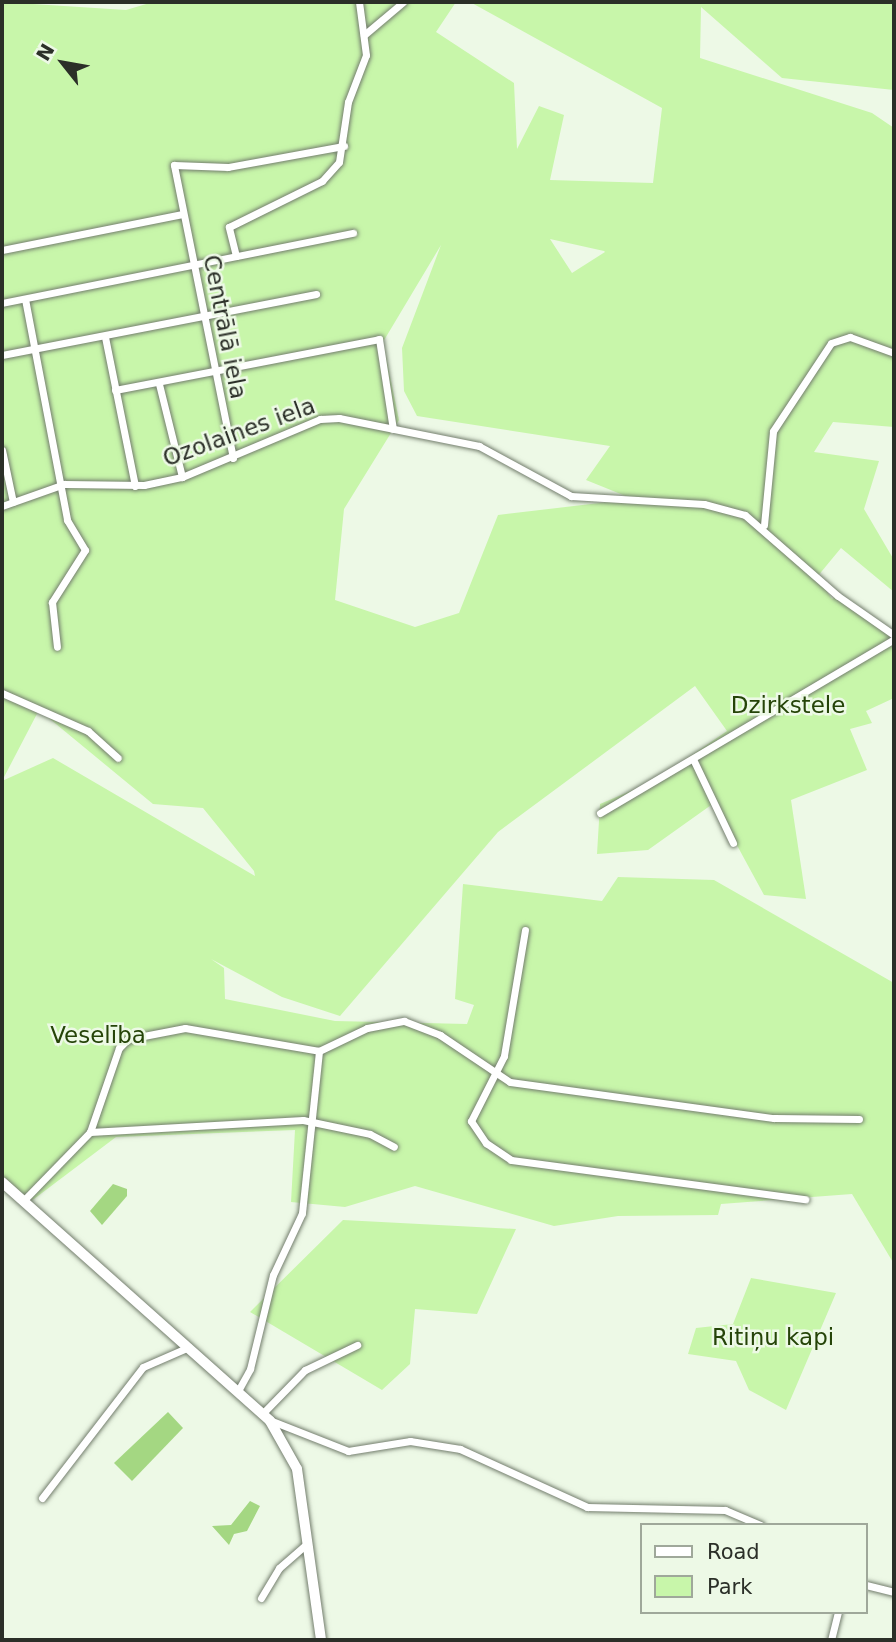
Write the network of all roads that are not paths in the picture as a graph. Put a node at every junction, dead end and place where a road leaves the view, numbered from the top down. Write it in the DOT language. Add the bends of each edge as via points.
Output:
graph roads {
  1 [pos="359,2"];
  2 [pos="403,2"];
  3 [pos="364,35"];
  4 [pos="344,146"];
  5 [pos="182,214"];
  6 [pos="354,233"];
  7 [pos="2,250"];
  8 [pos="236,256"];
  9 [pos="193,266"];
  10 [pos="316,295"];
  11 [pos="25,299"];
  12 [pos="2,303"];
  13 [pos="201,318"];
  14 [pos="104,337"];
  15 [pos="38,351"];
  16 [pos="894,353"];
  17 [pos="2,355"];
  18 [pos="212,372"];
  19 [pos="159,384"];
  20 [pos="115,390"];
  21 [pos="393,429"];
  22 [pos="2,450"];
  23 [pos="233,458"];
  24 [pos="182,477"];
  25 [pos="64,484"];
  26 [pos="135,486"];
  27 [pos="13,502"];
  28 [pos="2,506"];
  29 [pos="764,525"];
  30 [pos="894,637"];
  31 [pos="57,647"];
  32 [pos="2,693"];
  33 [pos="118,758"];
  34 [pos="693,759"];
  35 [pos="600,813"];
  36 [pos="733,843"];
  37 [pos="525,930"];
  38 [pos="319,1051"];
  39 [pos="492,1074"];
  40 [pos="859,1119"];
  41 [pos="310,1122"];
  42 [pos="90,1132"];
  43 [pos="394,1147"];
  44 [pos="2,1182"];
  45 [pos="805,1199"];
  46 [pos="23,1200"];
  47 [pos="357,1345"];
  48 [pos="190,1346"];
  49 [pos="239,1389"];
  50 [pos="267,1417"];
  51 [pos="296,1433"];
  52 [pos="284,1446"];
  53 [pos="42,1498"];
  54 [pos="756,1523"];
  55 [pos="307,1544"];
  56 [pos="868,1586"];
  57 [pos="894,1592"];
  58 [pos="261,1598"];
  59 [pos="838,1614"];
  60 [pos="321,1640"];
  61 [pos="831,1640"];
  1 -- 3 [label="street"];
  2 -- 3 [label="street"];
  3 -- 4 [label="street" via="366,55 348,102"];
  4 -- 5 [label="street, Centrālā iela" via="228,167 174,165"];
  4 -- 8 [label="street" via="322,181 229,227"];
  5 -- 7 [label="street"];
  5 -- 9 [label="street, Centrālā iela"];
  6 -- 8 [label="street"];
  8 -- 9 [label="street"];
  9 -- 11 [label="street"];
  9 -- 13 [label="street, Centrālā iela"];
  10 -- 13 [label="street"];
  11 -- 12 [label="street"];
  11 -- 15 [label="street"];
  13 -- 14 [label="street"];
  13 -- 18 [label="street, Centrālā iela"];
  14 -- 15 [label="street"];
  14 -- 20 [label="street"];
  15 -- 17 [label="street"];
  15 -- 25 [label="street"];
  16 -- 29 [label="street" via="850,337 831,343 773,431"];
  18 -- 19 [label="street"];
  18 -- 21 [label="street" via="379,339"];
  18 -- 23 [label="street, Centrālā iela"];
  19 -- 20 [label="street"];
  19 -- 24 [label="street"];
  20 -- 26 [label="street"];
  21 -- 23 [label="street, Ozolaines iela" via="320,419"];
  21 -- 29 [label="street, Ozolaines iela" via="480,446 572,496 704,504"];
  22 -- 27 [label="street"];
  23 -- 24 [label="street, Ozolaines iela"];
  24 -- 26 [label="street, Ozolaines iela"];
  25 -- 26 [label="street, Ozolaines iela"];
  25 -- 27 [label="street, Ozolaines iela"];
  25 -- 31 [label="street" via="67,520 85,550 52,602"];
  27 -- 28 [label="street, Ozolaines iela"];
  29 -- 30 [label="street, Ozolaines iela" via="838,596"];
  30 -- 34 [label="street"];
  32 -- 33 [label="street" via="88,731"];
  34 -- 35 [label="street"];
  34 -- 36 [label="street"];
  37 -- 39 [label="street" via="504,1056"];
  38 -- 39 [label="street" via="367,1028 404,1021 440,1035"];
  38 -- 41 [label="street"];
  38 -- 42 [label="street" via="185,1028 128,1039 119,1048"];
  39 -- 40 [label="street" via="774,1118"];
  39 -- 45 [label="street" via="471,1121 500,1156"];
  41 -- 42 [label="street"];
  41 -- 43 [label="street" via="370,1134"];
  41 -- 49 [label="street" via="302,1213 272,1275 250,1369"];
  42 -- 46 [label="street"];
  44 -- 46 [label="street"];
  46 -- 48 [label="street"];
  47 -- 50 [label="street" via="304,1370"];
  48 -- 49 [label="street"];
  48 -- 53 [label="street" via="143,1367"];
  49 -- 50 [label="street"];
  50 -- 51 [label="street"];
  50 -- 52 [label="street"];
  51 -- 52 [label="street"];
  51 -- 54 [label="street" via="348,1451 410,1441 438,1444 587,1507 715,1508"];
  52 -- 55 [label="street" via="297,1469"];
  55 -- 58 [label="street" via="279,1568"];
  55 -- 60 [label="street"];
  56 -- 57 [label="street"];
  59 -- 61 [label="street"];
}
